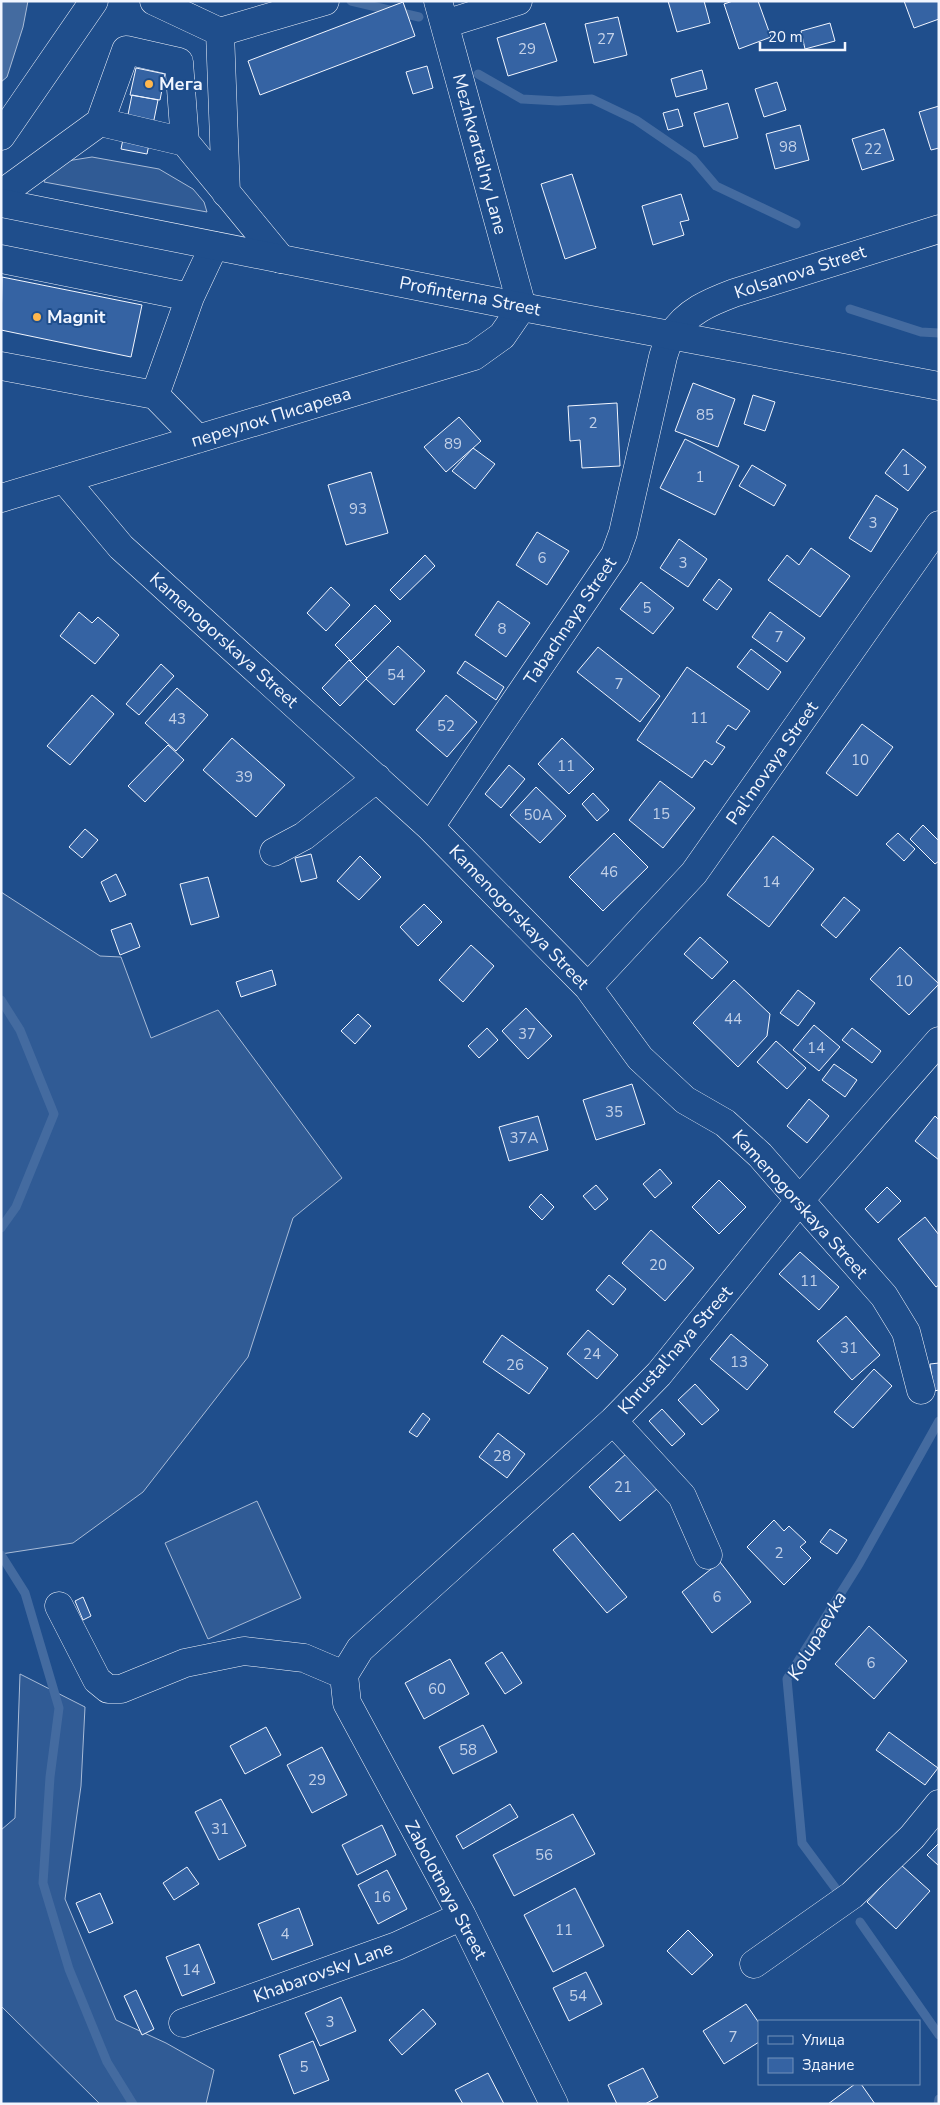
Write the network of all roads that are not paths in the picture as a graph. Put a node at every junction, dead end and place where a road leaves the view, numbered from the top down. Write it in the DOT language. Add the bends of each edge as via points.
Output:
graph roads {
  1 [pos="94,1"];
  2 [pos="154,1"];
  3 [pos="325,1"];
  4 [pos="518,1"];
  5 [pos="442,13"];
  6 [pos="220,32"];
  7 [pos="100,122"];
  8 [pos="1,136"];
  9 [pos="184,142"];
  10 [pos="226,192"];
  11 [pos="1,194"];
  12 [pos="1,203"];
  13 [pos="939,229"];
  14 [pos="214,246"];
  15 [pos="1,259"];
  16 [pos="281,259"];
  17 [pos="190,297"];
  18 [pos="522,307"];
  19 [pos="672,335"];
  20 [pos="1,366"];
  21 [pos="939,386"];
  22 [pos="155,395"];
  23 [pos="198,439"];
  24 [pos="64,479"];
  25 [pos="1,498"];
  26 [pos="939,525"];
  27 [pos="377,778"];
  28 [pos="430,827"];
  29 [pos="274,852"];
  30 [pos="588,987"];
  31 [pos="939,1041"];
  32 [pos="799,1201"];
  33 [pos="921,1390"];
  34 [pos="614,1421"];
  35 [pos="708,1555"];
  36 [pos="59,1606"];
  37 [pos="344,1675"];
  38 [pos="939,1804"];
  39 [pos="462,1916"];
  40 [pos="754,1964"];
  41 [pos="183,2023"];
  42 [pos="554,2104"];
  1 -- 8 [label="street"];
  2 -- 6 [label="street"];
  3 -- 6 [label="street"];
  4 -- 5 [label="street"];
  5 -- 18 [label="street, Mezhkvartal'ny Lane"];
  6 -- 10 [label="street"];
  7 -- 9 [label="street"];
  7 -- 9 [label="street" via="126,50 179,62"];
  7 -- 11 [label="street"];
  9 -- 10 [label="street"];
  10 -- 16 [label="street"];
  12 -- 14 [label="street, Profinterna Street"];
  13 -- 19 [label="street, Kolsanova Street" via="711,302 692,312"];
  14 -- 16 [label="street, Profinterna Street"];
  14 -- 17 [label="street"];
  15 -- 17 [label="street"];
  16 -- 18 [label="street, Profinterna Street"];
  17 -- 22 [label="street"];
  18 -- 19 [label="street, Profinterna Street"];
  18 -- 23 [label="street, переулок Писарева" via="502,336 474,356"];
  19 -- 21 [label="street, Profinterna Street"];
  19 -- 28 [label="street, Tabachnaya Street" via="663,357 623,533 615,555"];
  20 -- 22 [label="street"];
  22 -- 23 [label="street"];
  23 -- 24 [label="street, переулок Писарева"];
  24 -- 25 [label="street, переулок Писарева"];
  24 -- 27 [label="street, Kamenogorskaya Street" via="121,547"];
  26 -- 30 [label="street, Pal'movaya Street" via="694,872"];
  27 -- 28 [label="street, Kamenogorskaya Street"];
  27 -- 29 [label="street" via="304,836"];
  28 -- 30 [label="street, Kamenogorskaya Street"];
  30 -- 32 [label="street, Kamenogorskaya Street" via="640,1058 685,1100 726,1123 760,1155"];
  31 -- 32 [label="street, Khrustal'naya Street"];
  32 -- 33 [label="street, Kamenogorskaya Street" via="884,1296 906,1332"];
  32 -- 34 [label="street, Khrustal'naya Street" via="658,1374"];
  34 -- 35 [label="street" via="682,1496"];
  34 -- 37 [label="street, Khrustal'naya Street" via="360,1649"];
  36 -- 37 [label="street" via="97,1680 108,1689 121,1689 185,1663 244,1651 304,1658"];
  37 -- 39 [label="street, Zabolotnaya Street" via="347,1703"];
  38 -- 40 [label="street" via="912,1837 852,1895"];
  39 -- 41 [label="street, Khabarovsky Lane" via="397,1946"];
  39 -- 42 [label="street, Zabolotnaya Street"];
}
